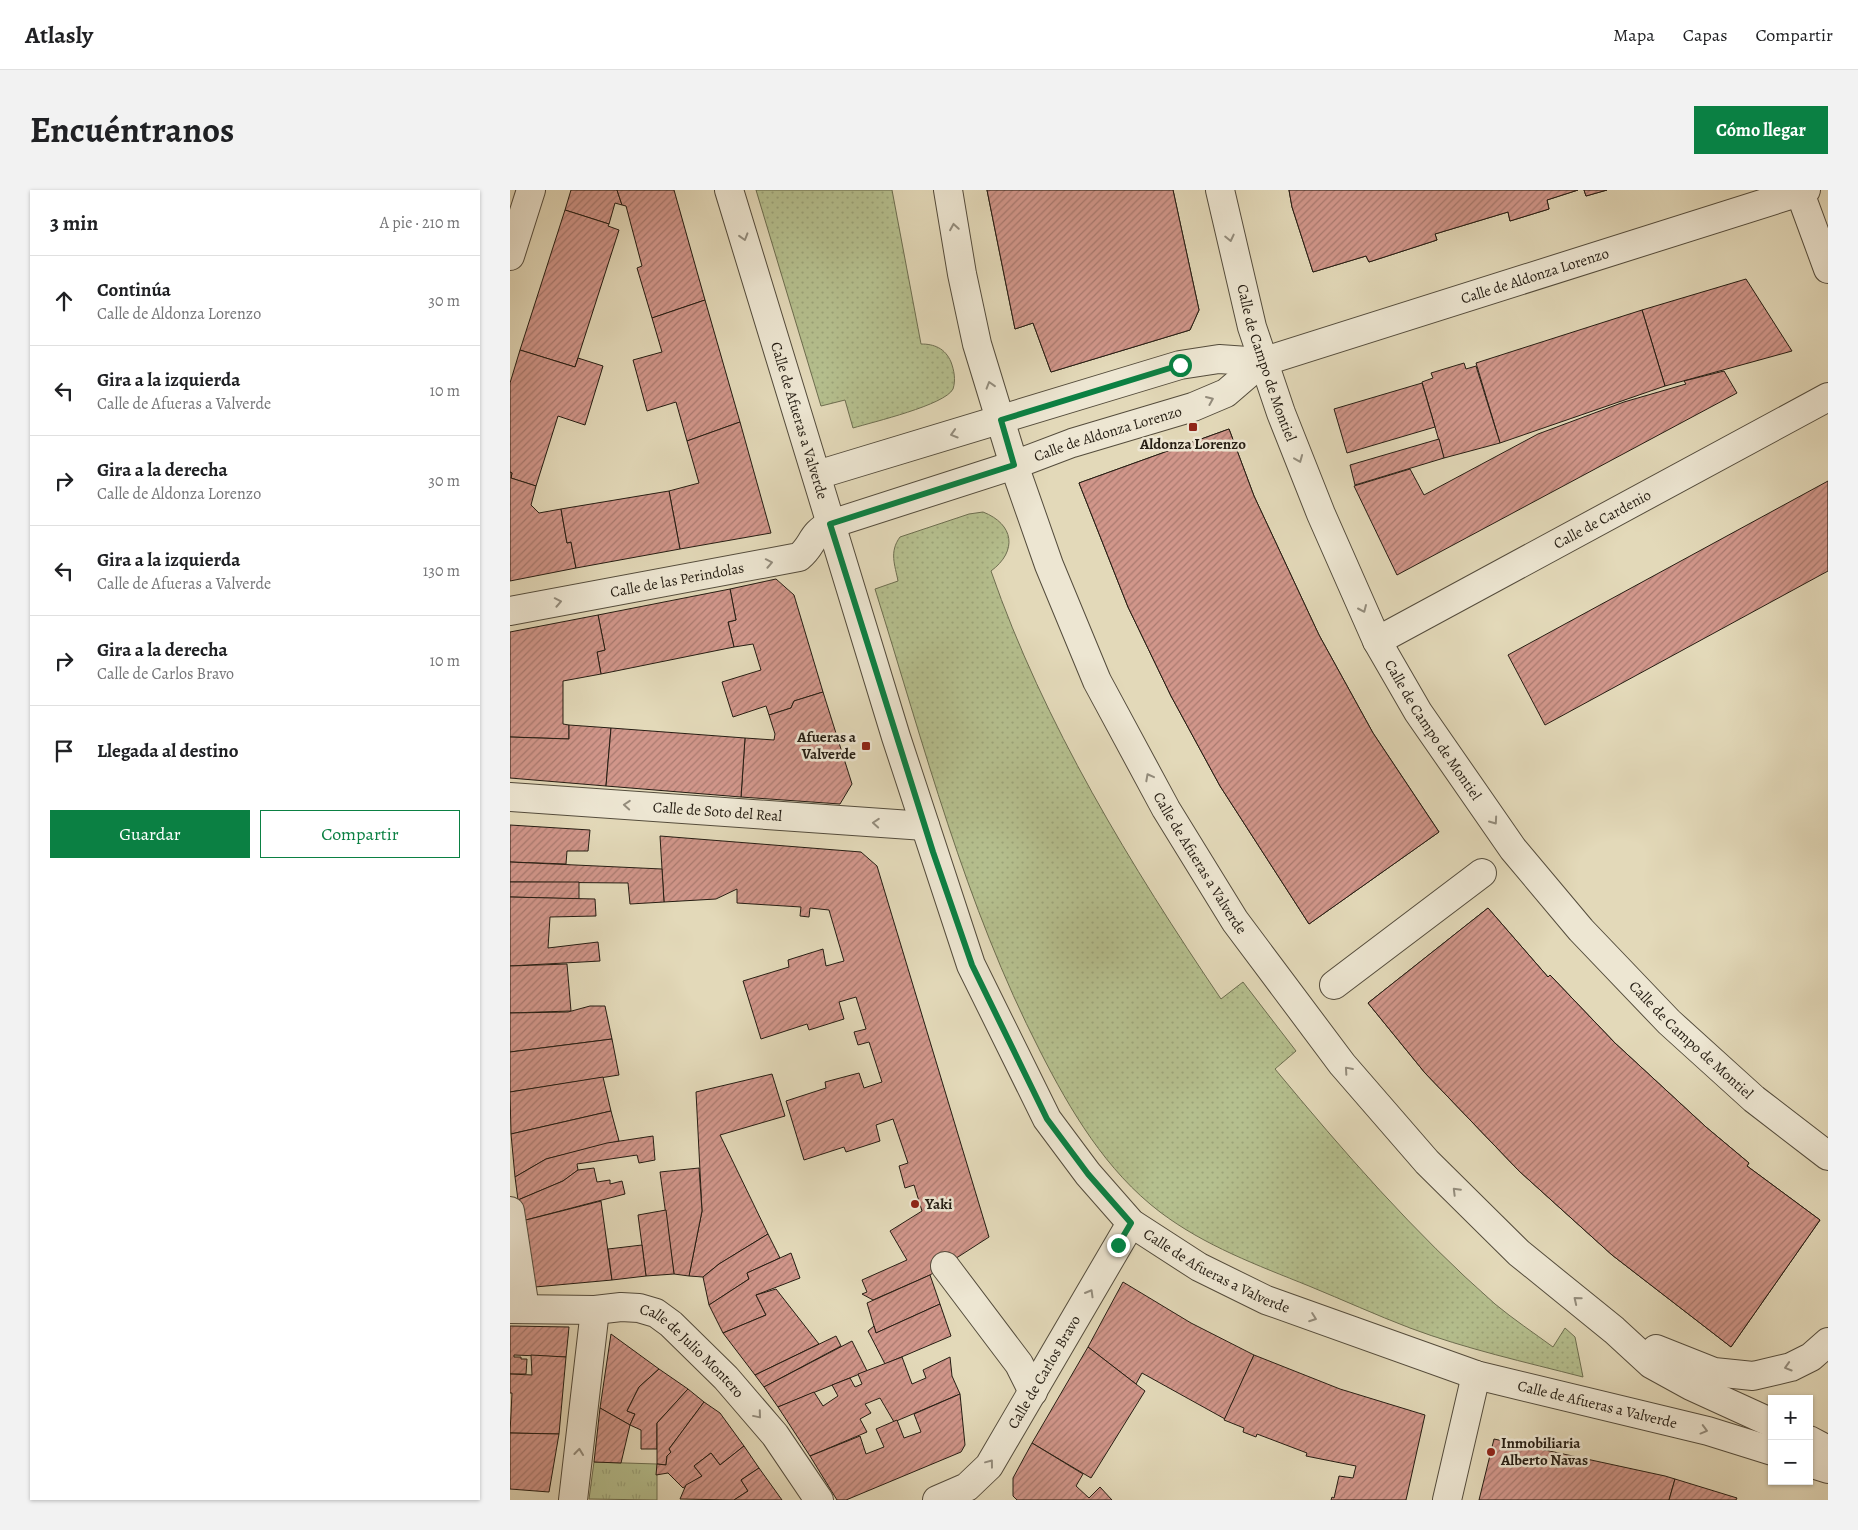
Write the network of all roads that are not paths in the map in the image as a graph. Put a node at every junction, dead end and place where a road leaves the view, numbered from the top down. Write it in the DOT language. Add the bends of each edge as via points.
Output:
graph roads {
  1 [pos="531,190"];
  2 [pos="729,190"];
  3 [pos="948,190"];
  4 [pos="1220,190"];
  5 [pos="1801,191"];
  6 [pos="510,256"];
  7 [pos="1828,269"];
  8 [pos="1262,362"];
  9 [pos="1828,397"];
  10 [pos="1001,420"];
  11 [pos="1014,465"];
  12 [pos="817,475"];
  13 [pos="830,524"];
  14 [pos="510,611"];
  15 [pos="1378,641"];
  16 [pos="510,797"];
  17 [pos="925,826"];
  18 [pos="1482,873"];
  19 [pos="1334,985"];
  20 [pos="1828,1156"];
  21 [pos="510,1211"];
  22 [pos="1131,1223"];
  23 [pos="945,1266"];
  24 [pos="518,1309"];
  25 [pos="595,1310"];
  26 [pos="1614,1330"];
  27 [pos="1828,1342"];
  28 [pos="1476,1376"];
  29 [pos="1033,1392"];
  30 [pos="1768,1421"];
  31 [pos="1813,1442"];
  32 [pos="1768,1450"];
  33 [pos="1828,1450"];
  34 [pos="1813,1464"];
  35 [pos="1828,1469"];
  36 [pos="973,1494"];
  37 [pos="574,1500"];
  38 [pos="819,1500"];
  39 [pos="936,1500"];
  40 [pos="1447,1500"];
  1 -- 6 [label="street"];
  2 -- 12 [label="street, Calle de Afueras a Valverde, one-way"];
  10 -- 3 [label="street, Calle de Afueras a Valverde, one-way" via="973,326"];
  4 -- 8 [label="street, Calle de Campo de Montiel, one-way"];
  5 -- 7 [label="street"];
  5 -- 8 [label="street, Calle de Aldonza Lorenzo"];
  8 -- 10 [label="street, Calle de Aldonza Lorenzo" via="1219,359 1180,365"];
  11 -- 8 [label="street, Calle de Aldonza Lorenzo, one-way" via="1072,443 1202,404 1226,393"];
  8 -- 15 [label="street, Calle de Campo de Montiel, one-way" via="1322,514"];
  9 -- 15 [label="street, Calle de Cardenio"];
  10 -- 11 [label="street, Calle de Afueras a Valverde"];
  10 -- 12 [label="street, Calle de Aldonza Lorenzo, one-way"];
  11 -- 13 [label="street, Calle de Aldonza Lorenzo"];
  26 -- 11 [label="street, Calle de Afueras a Valverde, one-way" via="1519,1253 1427,1162 1318,1033 1235,921 1166,809 1097,681 1048,565"];
  12 -- 13 [label="street, Calle de Afueras a Valverde"];
  14 -- 13 [label="street, Calle de las Perindolas, one-way" via="799,557 806,552 815,534"];
  13 -- 17 [label="street, Calle de Afueras a Valverde"];
  15 -- 20 [label="street, Calle de Campo de Montiel, one-way" via="1418,712 1513,849 1581,930 1669,1022 1754,1099"];
  17 -- 16 [label="street, Calle de Soto del Real, one-way"];
  17 -- 22 [label="street, Calle de Afueras a Valverde" via="972,965 1047,1119 1088,1174"];
  18 -- 19 [label="street"];
  21 -- 24 [label="street"];
  22 -- 28 [label="street, Calle de Afueras a Valverde, one-way" via="1199,1267 1266,1300"];
  29 -- 22 [label="street, Calle de Carlos Bravo, one-way"];
  23 -- 29 [label="street" via="1019,1364"];
  24 -- 25 [label="street, Calle de Julio Montero"];
  37 -- 25 [label="street, one-way"];
  25 -- 38 [label="street, Calle de Julio Montero, one-way" via="639,1308 656,1313 671,1324 726,1378 775,1436"];
  27 -- 26 [label="street, one-way" via="1811,1358 1791,1367 1753,1376 1714,1372"];
  26 -- 30 [label="street, Calle de Afueras a Valverde" via="1651,1364"];
  28 -- 32 [label="street, Calle de Afueras a Valverde, one-way" via="1708,1431"];
  28 -- 40 [label="street"];
  36 -- 29 [label="street, Calle de Carlos Bravo, one-way"];
  31 -- 33 [label="street"];
  34 -- 35 [label="street"];
  36 -- 39 [label="street, Calle de Carlos Bravo"];
}
